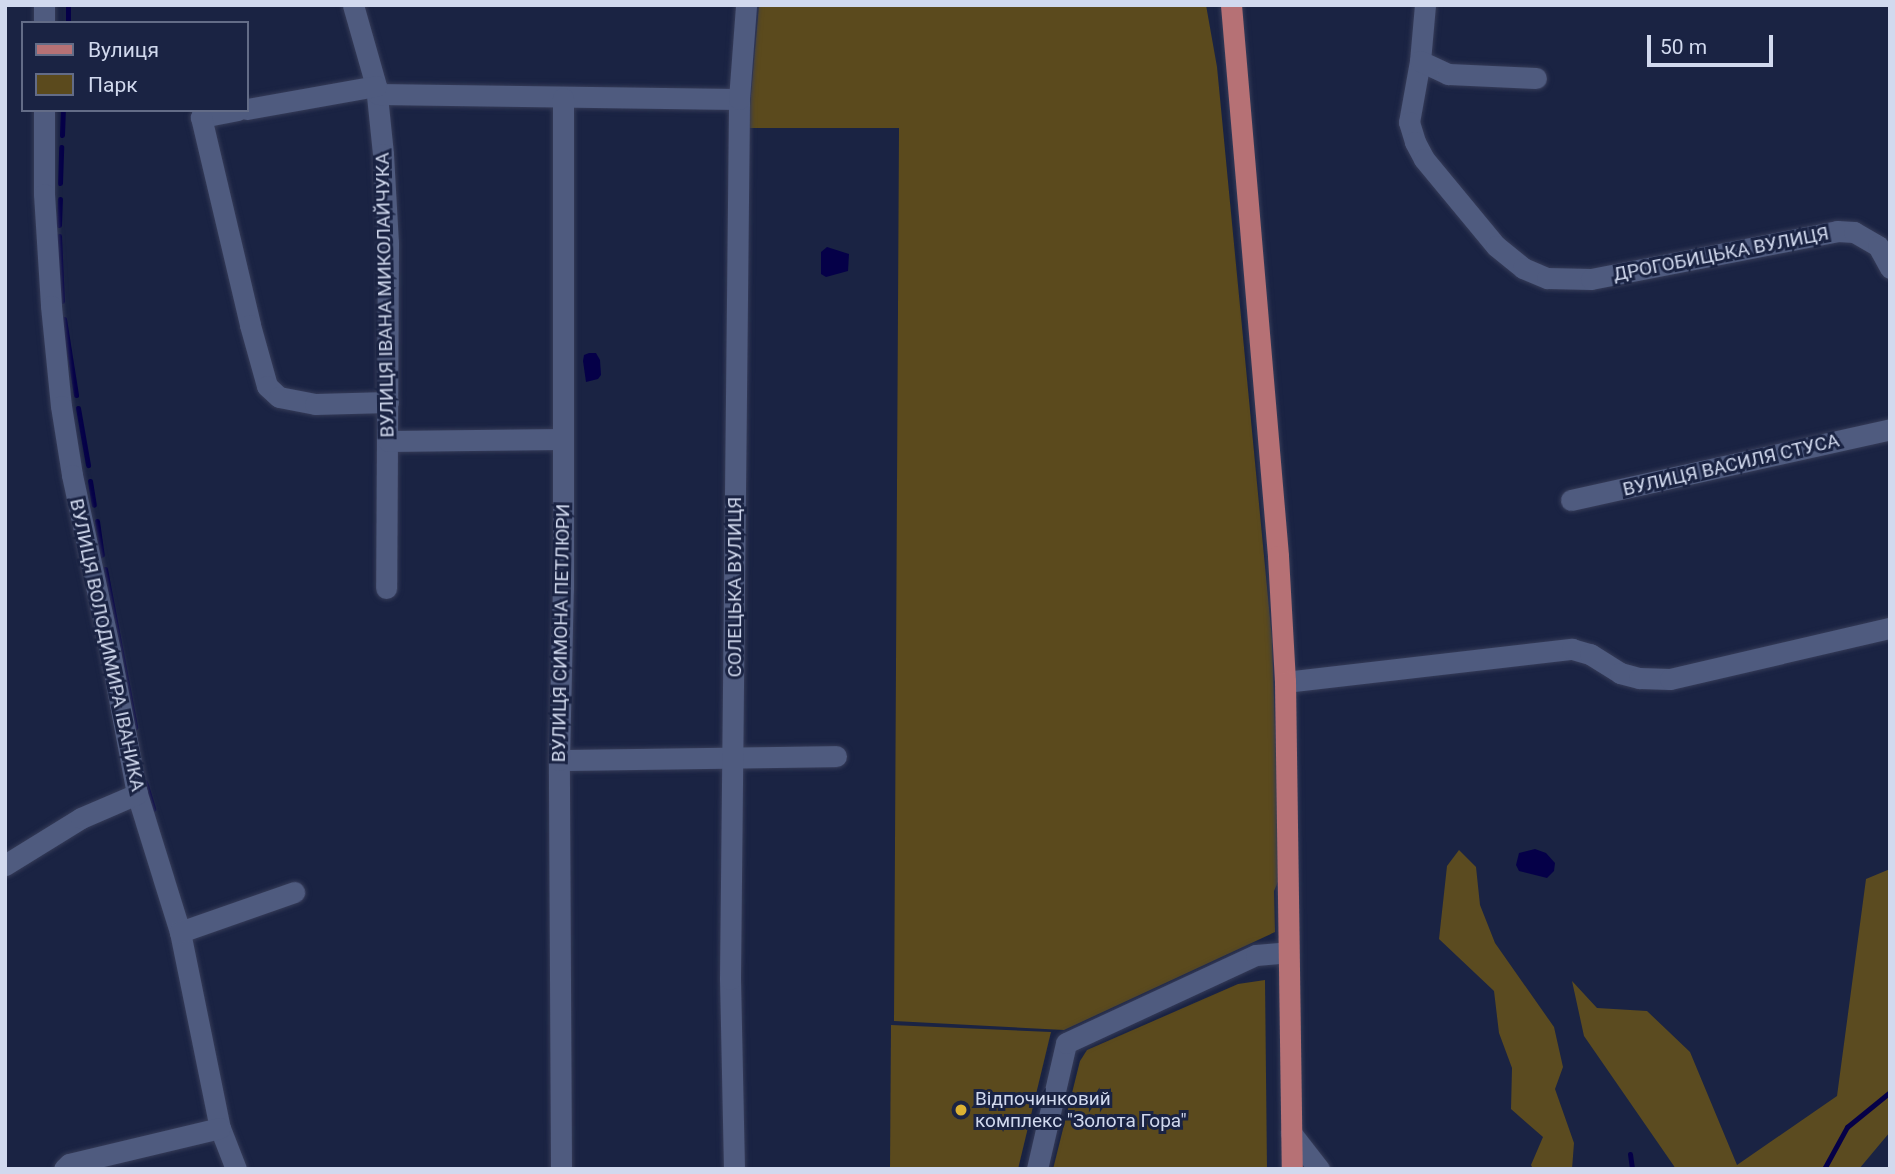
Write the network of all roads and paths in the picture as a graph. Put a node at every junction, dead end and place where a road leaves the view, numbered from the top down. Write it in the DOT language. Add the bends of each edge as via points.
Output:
graph roads {
  1 [pos="353,5"];
  2 [pos="746,5"];
  3 [pos="1425,5"];
  4 [pos="1231,8"];
  5 [pos="1420,61"];
  6 [pos="1536,78"];
  7 [pos="377,90"];
  8 [pos="563,98"];
  9 [pos="739,99"];
  10 [pos="248,109"];
  11 [pos="44,112"];
  12 [pos="227,112"];
  13 [pos="1890,268"];
  14 [pos="388,402"];
  15 [pos="1890,429"];
  16 [pos="561,439"];
  17 [pos="388,441"];
  18 [pos="1571,500"];
  19 [pos="386,588"];
  20 [pos="1890,628"];
  21 [pos="1284,682"];
  22 [pos="836,756"];
  23 [pos="734,757"];
  24 [pos="559,760"];
  25 [pos="136,794"];
  26 [pos="5,865"];
  27 [pos="294,892"];
  28 [pos="180,932"];
  29 [pos="1288,953"];
  30 [pos="220,1128"];
  31 [pos="1292,1133"];
  32 [pos="64,1169"];
  33 [pos="236,1169"];
  34 [pos="561,1169"];
  35 [pos="734,1169"];
  36 [pos="1037,1169"];
  37 [pos="1292,1169"];
  38 [pos="1319,1169"];
  1 -- 7 [label="street, ВУЛИЦЯ ІВАНА МИКОЛАЙЧУКА"];
  2 -- 9 [label="street, СОЛЕЦЬКА ВУЛИЦЯ"];
  3 -- 5 [label="street"];
  4 -- 21 [label="main road" via="1278,556"];
  5 -- 6 [label="street" via="1448,74"];
  5 -- 13 [label="street, ДРОГОБИЦЬКА ВУЛИЦЯ" via="1409,122 1415,142 1496,246 1523,268 1567,280 1591,279 1837,231 1854,232 1878,246"];
  7 -- 8 [label="street"];
  7 -- 10 [label="street"];
  7 -- 14 [label="street, ВУЛИЦЯ ІВАНА МИКОЛАЙЧУКА" via="388,243"];
  8 -- 9 [label="street"];
  8 -- 16 [label="street, ВУЛИЦЯ СИМОНА ПЕТЛЮРИ"];
  9 -- 23 [label="street, СОЛЕЦЬКА ВУЛИЦЯ"];
  11 -- 25 [label="street, ВУЛИЦЯ ВОЛОДИМИРА ІВАНИКА" via="44,194 61,405"];
  12 -- 14 [label="street" via="201,117 267,386 279,397 315,404"];
  14 -- 17 [label="street, ВУЛИЦЯ ІВАНА МИКОЛАЙЧУКА"];
  15 -- 18 [label="street, ВУЛИЦЯ ВАСИЛЯ СТУСА"];
  16 -- 17 [label="street"];
  16 -- 24 [label="street, ВУЛИЦЯ СИМОНА ПЕТЛЮРИ"];
  17 -- 19 [label="street, ВУЛИЦЯ ІВАНА МИКОЛАЙЧУКА"];
  20 -- 21 [label="street" via="1670,679 1639,678 1620,673 1590,654 1549,649"];
  21 -- 29 [label="main road"];
  22 -- 23 [label="street"];
  23 -- 24 [label="street"];
  23 -- 35 [label="street, СОЛЕЦЬКА ВУЛИЦЯ" via="730,979"];
  24 -- 34 [label="street, ВУЛИЦЯ СИМОНА ПЕТЛЮРИ"];
  25 -- 26 [label="street" via="81,818"];
  25 -- 28 [label="street, ВУЛИЦЯ ВОЛОДИМИРА ІВАНИКА"];
  27 -- 28 [label="street"];
  28 -- 30 [label="street, ВУЛИЦЯ ВОЛОДИМИРА ІВАНИКА"];
  29 -- 31 [label="main road"];
  29 -- 36 [label="street" via="1256,955 1066,1043"];
  30 -- 32 [label="street" via="68,1164"];
  30 -- 33 [label="street, ВУЛИЦЯ ВОЛОДИМИРА ІВАНИКА"];
  31 -- 37 [label="main road"];
  31 -- 38 [label="street"];
}
